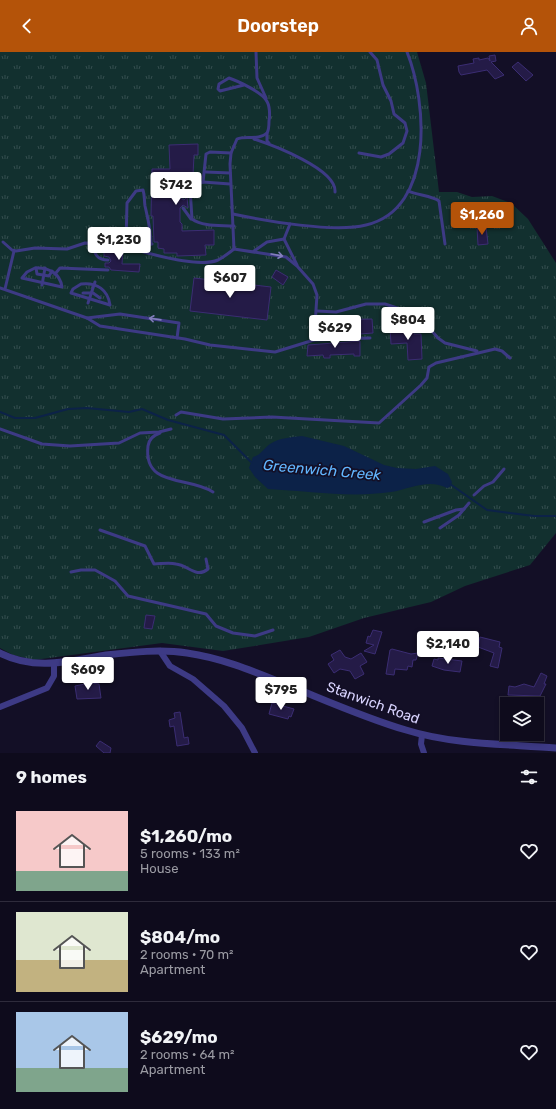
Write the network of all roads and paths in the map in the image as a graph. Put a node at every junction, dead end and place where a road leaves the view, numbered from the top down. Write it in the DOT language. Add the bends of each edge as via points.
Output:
graph roads {
  1 [pos="256,52"];
  2 [pos="370,52"];
  3 [pos="407,52"];
  4 [pos="244,85"];
  5 [pos="267,100"];
  6 [pos="267,132"];
  7 [pos="253,138"];
  8 [pos="270,144"];
  9 [pos="231,153"];
  10 [pos="360,153"];
  11 [pos="206,172"];
  12 [pos="230,173"];
  13 [pos="204,182"];
  14 [pos="230,184"];
  15 [pos="190,188"];
  16 [pos="408,191"];
  17 [pos="335,192"];
  18 [pos="183,197"];
  19 [pos="183,208"];
  20 [pos="233,214"];
  21 [pos="192,219"];
  22 [pos="290,224"];
  23 [pos="234,226"];
  24 [pos="284,239"];
  25 [pos="2,242"];
  26 [pos="116,243"];
  27 [pos="126,243"];
  28 [pos="93,244"];
  29 [pos="445,244"];
  30 [pos="234,249"];
  31 [pos="14,251"];
  32 [pos="254,251"];
  33 [pos="108,260"];
  34 [pos="297,266"];
  35 [pos="36,268"];
  36 [pos="41,268"];
  37 [pos="108,270"];
  38 [pos="50,271"];
  39 [pos="44,274"];
  40 [pos="42,284"];
  41 [pos="95,284"];
  42 [pos="0,288"];
  43 [pos="5,289"];
  44 [pos="83,292"];
  45 [pos="92,293"];
  46 [pos="100,298"];
  47 [pos="90,299"];
  48 [pos="88,304"];
  49 [pos="318,311"];
  50 [pos="87,318"];
  51 [pos="177,338"];
  52 [pos="370,338"];
  53 [pos="314,340"];
  54 [pos="479,352"];
  55 [pos="510,358"];
  56 [pos="176,415"];
  57 [pos="0,429"];
  58 [pos="504,469"];
  59 [pos="213,492"];
  60 [pos="474,495"];
  61 [pos="468,503"];
  62 [pos="464,509"];
  63 [pos="424,522"];
  64 [pos="440,528"];
  65 [pos="100,530"];
  66 [pos="206,559"];
  67 [pos="71,572"];
  68 [pos="273,630"];
  69 [pos="160,651"];
  70 [pos="0,653"];
  71 [pos="54,664"];
  72 [pos="0,707"];
  73 [pos="422,735"];
  74 [pos="556,748"];
  75 [pos="541,750"];
  76 [pos="255,753"];
  77 [pos="424,753"];
  1 -- 5 [label="lane" via="257,78"];
  2 -- 10 [label="lane" via="377,60 394,114 405,123 407,131 403,144 389,154 381,157"];
  3 -- 16 [label="lane" via="418,91 422,136 419,162"];
  4 -- 4 [label="lane" via="220,91 218,89 219,84 229,78"];
  4 -- 5 [label="lane"];
  5 -- 6 [label="lane" via="270,118"];
  6 -- 7 [label="lane"];
  6 -- 8 [label="lane" via="267,141"];
  7 -- 8 [label="lane"];
  7 -- 9 [label="lane" via="237,140"];
  8 -- 17 [label="lane" via="308,161 331,182"];
  9 -- 11 [label="lane" via="206,154"];
  9 -- 12 [label="lane"];
  11 -- 12 [label="lane"];
  11 -- 13 [label="lane"];
  12 -- 14 [label="lane"];
  13 -- 14 [label="lane"];
  13 -- 15 [label="lane"];
  14 -- 20 [label="lane"];
  15 -- 18 [label="lane"];
  15 -- 21 [label="lane"];
  16 -- 22 [label="lane" via="392,210 381,219 367,225 345,227"];
  16 -- 29 [label="lane" via="439,201"];
  19 -- 21 [label="lane"];
  20 -- 22 [label="lane"];
  20 -- 23 [label="lane"];
  21 -- 23 [label="lane" via="197,223"];
  22 -- 24 [label="lane"];
  23 -- 30 [label="lane"];
  24 -- 32 [label="lane" via="267,242"];
  24 -- 34 [label="lane"];
  25 -- 31 [label="lane"];
  26 -- 27 [label="lane"];
  26 -- 28 [label="lane"];
  26 -- 30 [label="lane" via="184,262 218,260"];
  27 -- 27 [label="lane" via="128,203 136,191 143,190 152,244"];
  28 -- 31 [label="lane" via="81,244 67,249 35,248"];
  28 -- 33 [label="lane" via="98,257 101,260"];
  30 -- 32 [label="lane"];
  31 -- 43 [label="lane"];
  32 -- 34 [label="lane, one-way" via="286,257"];
  34 -- 49 [label="lane" via="313,284 318,295"];
  35 -- 36 [label="lane"];
  35 -- 39 [label="lane" via="37,274"];
  35 -- 40 [label="lane" via="22,278"];
  36 -- 38 [label="lane"];
  36 -- 39 [label="lane"];
  37 -- 38 [label="lane" via="60,268"];
  38 -- 39 [label="lane"];
  38 -- 39 [label="lane" via="49,276"];
  38 -- 40 [label="lane" via="61,281 62,287"];
  39 -- 40 [label="lane"];
  41 -- 45 [label="lane"];
  41 -- 47 [label="lane" via="76,287 71,293"];
  41 -- 47 [label="lane" via="103,289 110,305"];
  42 -- 43 [label="lane"];
  43 -- 50 [label="lane"];
  44 -- 45 [label="lane"];
  45 -- 46 [label="lane"];
  45 -- 47 [label="lane"];
  47 -- 48 [label="lane"];
  49 -- 53 [label="lane"];
  49 -- 54 [label="lane" via="336,312 366,304 385,304 418,315 445,343"];
  50 -- 51 [label="lane" via="100,326"];
  51 -- 50 [label="lane, one-way" via="179,323 120,314"];
  51 -- 53 [label="lane" via="210,345 275,352"];
  52 -- 53 [label="lane"];
  54 -- 55 [label="lane" via="495,349"];
  54 -- 56 [label="lane" via="442,361 429,367 422,386 379,423 272,417 223,419 181,412"];
  57 -- 59 [label="lane" via="42,444 70,446 119,443 140,433 171,429 151,438 148,444 149,459 155,472 163,478 194,483"];
  58 -- 60 [label="lane" via="493,482 479,489"];
  61 -- 62 [label="lane"];
  62 -- 63 [label="lane"];
  62 -- 64 [label="lane"];
  65 -- 66 [label="lane" via="145,546 154,564 177,564 192,572 202,573 208,569"];
  67 -- 68 [label="lane" via="95,570 115,581 128,596 206,614 216,626 233,633 255,636"];
  69 -- 71 [label="street, Stanwich Road" via="129,652"];
  69 -- 73 [label="street, Stanwich Road" via="188,653 233,664 338,706"];
  69 -- 76 [label="street" via="170,666 193,679 224,706 242,728"];
  70 -- 71 [label="street, Stanwich Road" via="23,662"];
  71 -- 72 [label="street" via="54,676 47,688"];
  73 -- 75 [label="street, Stanwich Road"];
  73 -- 77 [label="street"];
  74 -- 75 [label="street, Stanwich Road"];
}
